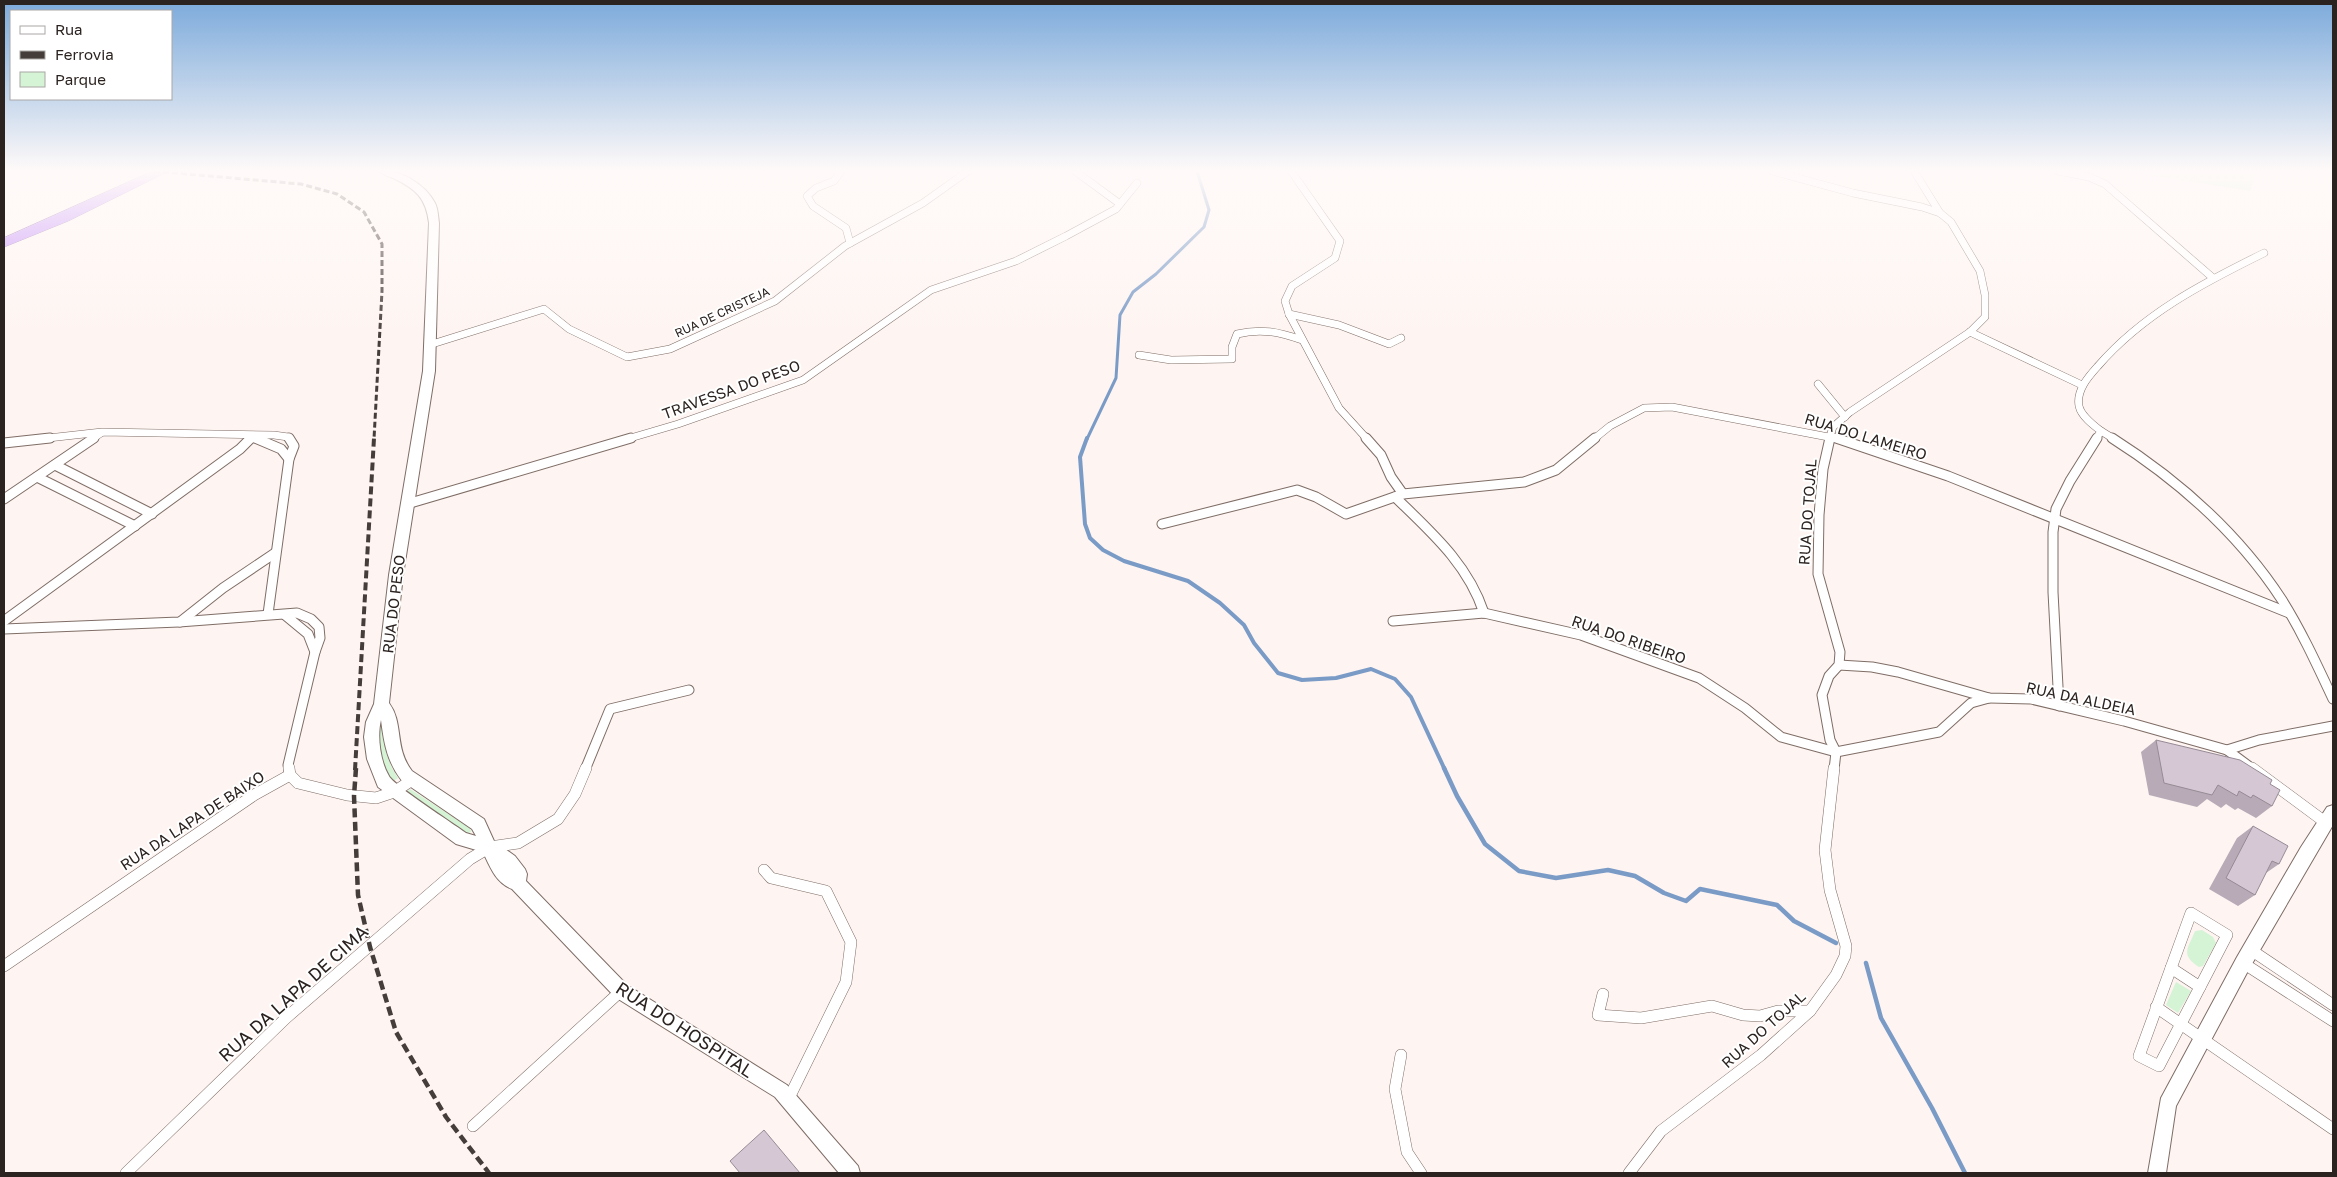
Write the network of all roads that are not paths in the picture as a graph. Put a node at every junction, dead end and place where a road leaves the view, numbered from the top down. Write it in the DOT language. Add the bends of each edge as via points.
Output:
graph roads {
  1 [pos="27,226"];
  2 [pos="44,226"];
  3 [pos="434,226"];
  4 [pos="843,226"];
  5 [pos="881,226"];
  6 [pos="1083,226"];
  7 [pos="1329,226"];
  8 [pos="1953,226"];
  9 [pos="2153,226"];
  10 [pos="4,236"];
  11 [pos="4,243"];
  12 [pos="850,243"];
  13 [pos="2264,253"];
  14 [pos="2213,278"];
  15 [pos="1289,314"];
  16 [pos="1970,332"];
  17 [pos="1401,338"];
  18 [pos="1302,340"];
  19 [pos="430,345"];
  20 [pos="1139,355"];
  21 [pos="627,357"];
  22 [pos="1818,384"];
  23 [pos="2082,385"];
  24 [pos="1845,417"];
  25 [pos="2102,431"];
  26 [pos="102,432"];
  27 [pos="72,435"];
  28 [pos="1830,436"];
  29 [pos="252,437"];
  30 [pos="4,443"];
  31 [pos="76,450"];
  32 [pos="290,458"];
  33 [pos="54,465"];
  34 [pos="37,476"];
  35 [pos="1399,496"];
  36 [pos="4,499"];
  37 [pos="407,504"];
  38 [pos="152,514"];
  39 [pos="2055,521"];
  40 [pos="1162,524"];
  41 [pos="135,526"];
  42 [pos="275,553"];
  43 [pos="1484,613"];
  44 [pos="2289,613"];
  45 [pos="268,614"];
  46 [pos="4,621"];
  47 [pos="1393,621"];
  48 [pos="179,622"];
  49 [pos="4,629"];
  50 [pos="1839,665"];
  51 [pos="689,690"];
  52 [pos="1989,698"];
  53 [pos="2333,699"];
  54 [pos="380,704"];
  55 [pos="2059,706"];
  56 [pos="2333,726"];
  57 [pos="2227,750"];
  58 [pos="1836,752"];
  59 [pos="290,775"];
  60 [pos="412,780"];
  61 [pos="394,792"];
  62 [pos="2329,817"];
  63 [pos="490,847"];
  64 [pos="764,870"];
  65 [pos="2247,957"];
  66 [pos="4,966"];
  67 [pos="2171,968"];
  68 [pos="2200,987"];
  69 [pos="621,991"];
  70 [pos="1603,994"];
  71 [pos="2333,1005"];
  72 [pos="2156,1007"];
  73 [pos="1810,1011"];
  74 [pos="2333,1021"];
  75 [pos="2180,1022"];
  76 [pos="2201,1039"];
  77 [pos="1401,1055"];
  78 [pos="788,1100"];
  79 [pos="473,1126"];
  80 [pos="2333,1129"];
  81 [pos="126,1173"];
  82 [pos="851,1173"];
  83 [pos="1421,1173"];
  84 [pos="1629,1173"];
  85 [pos="2157,1173"];
  1 -- 10 [label="highway"];
  2 -- 11 [label="highway"];
  3 -- 19 [label="main road, RUA DO PESO"];
  4 -- 12 [label="street"];
  5 -- 12 [label="street, RUA DE CRISTEJA"];
  6 -- 37 [label="street, TRAVESSA DO PESO" via="1016,261 931,290 803,380 678,424"];
  7 -- 15 [label="street" via="1340,241 1335,258 1292,286 1285,301"];
  8 -- 16 [label="street" via="1980,271 1985,295 1985,317"];
  9 -- 14 [label="street"];
  12 -- 21 [label="street, RUA DE CRISTEJA" via="775,301 670,349"];
  13 -- 14 [label="street"];
  14 -- 23 [label="street" via="2159,309 2132,330"];
  15 -- 17 [label="street" via="1339,325 1390,344"];
  15 -- 18 [label="street"];
  16 -- 23 [label="street"];
  16 -- 24 [label="street"];
  18 -- 20 [label="street" via="1271,329 1254,329 1237,334 1232,359 1171,360"];
  18 -- 35 [label="street" via="1339,408 1381,455"];
  19 -- 21 [label="street" via="544,309 568,329"];
  19 -- 37 [label="main road, RUA DO PESO" via="429,371"];
  22 -- 24 [label="street"];
  23 -- 25 [label="street" via="2079,407 2089,422"];
  24 -- 28 [label="street"];
  25 -- 39 [label="street" via="2070,481 2056,509"];
  25 -- 44 [label="street" via="2140,455 2200,503 2254,562"];
  26 -- 27 [label="street"];
  26 -- 29 [label="street"];
  26 -- 31 [label="street"];
  27 -- 30 [label="street"];
  27 -- 31 [label="street"];
  28 -- 35 [label="street, RUA DO LAMEIRO" via="1712,413 1672,407 1644,408 1610,426 1556,470 1524,482"];
  28 -- 39 [label="street, RUA DO LAMEIRO" via="1948,476"];
  28 -- 50 [label="street, RUA DO TOJAL" via="1823,469 1818,574 1840,652"];
  29 -- 32 [label="street" via="281,449"];
  29 -- 32 [label="street" via="274,434 288,437 294,446"];
  29 -- 38 [label="street"];
  31 -- 33 [label="street"];
  32 -- 42 [label="street"];
  33 -- 34 [label="street"];
  33 -- 38 [label="street"];
  34 -- 36 [label="street"];
  34 -- 41 [label="street"];
  35 -- 40 [label="street, RUA DO LAMEIRO" via="1346,514 1297,490"];
  35 -- 43 [label="street" via="1462,565 1475,585"];
  37 -- 54 [label="main road, RUA DO PESO"];
  38 -- 41 [label="street"];
  39 -- 44 [label="street, RUA DO LAMEIRO"];
  39 -- 55 [label="street" via="2052,532 2053,592"];
  41 -- 46 [label="street"];
  42 -- 45 [label="street"];
  42 -- 48 [label="street"];
  43 -- 47 [label="street, RUA DO RIBEIRO"];
  43 -- 58 [label="street, RUA DO RIBEIRO" via="1581,635 1699,678 1745,708 1781,737"];
  44 -- 53 [label="street"];
  45 -- 48 [label="street"];
  45 -- 59 [label="street" via="285,615 307,630 315,652 288,765"];
  48 -- 49 [label="street"];
  50 -- 52 [label="street, RUA DA ALDEIA" via="1898,672"];
  50 -- 58 [label="street, RUA DO TOJAL" via="1829,676 1822,695 1830,740"];
  51 -- 63 [label="street" via="610,709 576,794 558,819 518,843"];
  52 -- 55 [label="street, RUA DA ALDEIA" via="2031,700"];
  52 -- 58 [label="street" via="1971,703 1939,732"];
  54 -- 60 [label="main road" via="388,713 393,750 399,766"];
  54 -- 61 [label="main road, RUA DO PESO" via="373,722 375,759 383,782"];
  55 -- 57 [label="street, RUA DA ALDEIA"];
  56 -- 57 [label="street"];
  57 -- 62 [label="street"];
  58 -- 73 [label="street, RUA DO TOJAL" via="1825,850 1830,890 1846,946 1845,956 1836,975"];
  59 -- 61 [label="street" via="298,783 354,796 376,798"];
  59 -- 66 [label="street, RUA DA LAPA DE BAIXO" via="254,794"];
  60 -- 61 [label="street"];
  60 -- 63 [label="main road" via="478,824"];
  61 -- 63 [label="main road, RUA DO PESO" via="462,839"];
  62 -- 65 [label="main road"];
  63 -- 69 [label="main road, RUA DO HOSPITAL" via="499,868 510,881 518,884"];
  63 -- 81 [label="street, RUA DA LAPA DE CIMA" via="470,859 286,1018"];
  64 -- 78 [label="street" via="771,878 826,891 851,942 846,982"];
  65 -- 71 [label="street"];
  65 -- 74 [label="street"];
  65 -- 76 [label="main road"];
  67 -- 68 [label="street"];
  67 -- 68 [label="street" via="2191,913 2227,935"];
  67 -- 72 [label="street"];
  68 -- 75 [label="street"];
  69 -- 78 [label="main road, RUA DO HOSPITAL" via="780,1091"];
  69 -- 79 [label="street"];
  70 -- 73 [label="street" via="1598,1015 1641,1018 1712,1006 1760,1016 1778,1011"];
  72 -- 75 [label="street"];
  72 -- 75 [label="street" via="2139,1056 2159,1066"];
  73 -- 84 [label="street, RUA DO TOJAL" via="1761,1055 1661,1131"];
  75 -- 76 [label="street"];
  76 -- 80 [label="street"];
  76 -- 85 [label="main road" via="2167,1104"];
  77 -- 83 [label="street" via="1395,1090 1407,1152"];
  78 -- 82 [label="main road, RUA DO HOSPITAL"];
}
